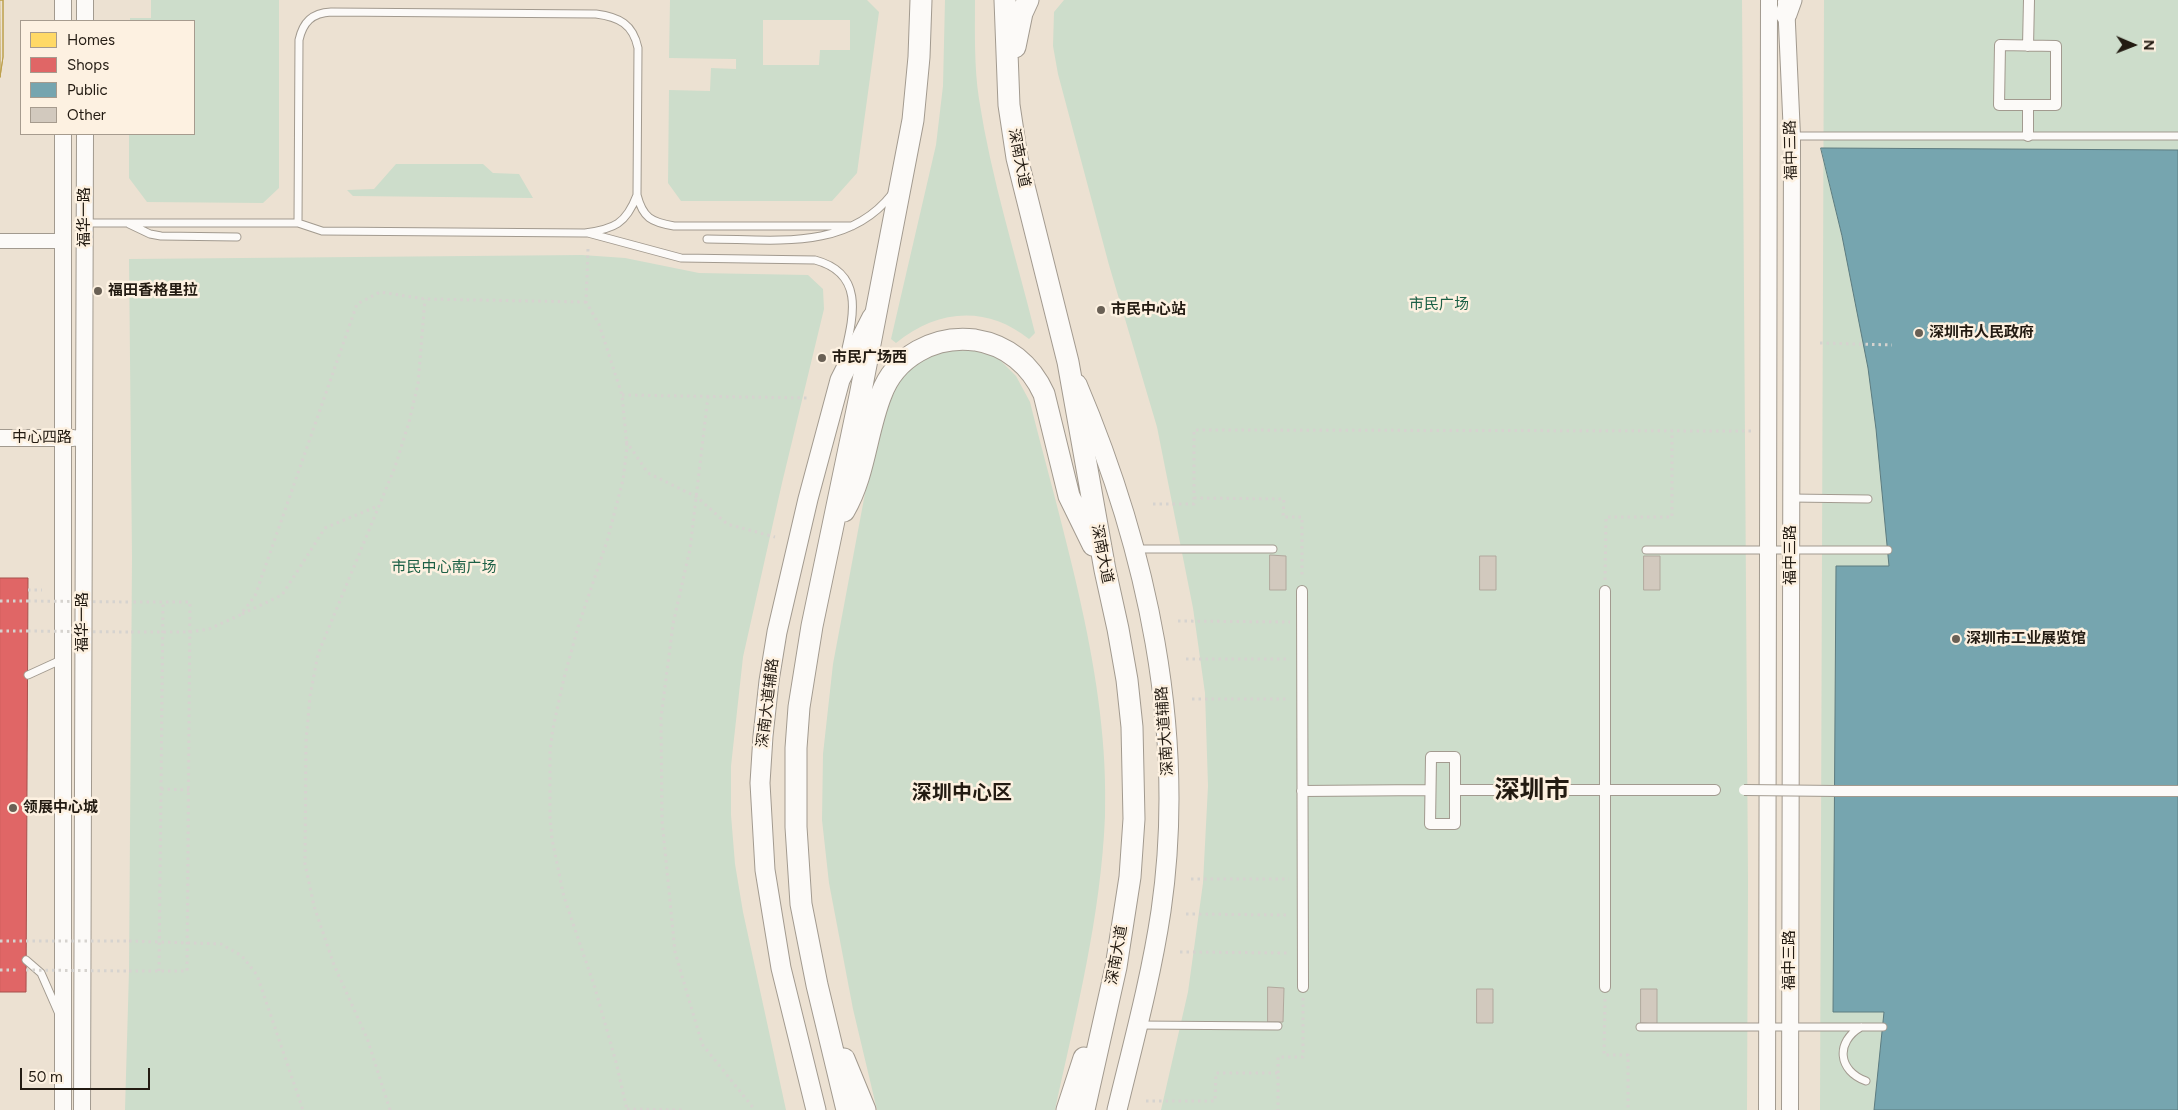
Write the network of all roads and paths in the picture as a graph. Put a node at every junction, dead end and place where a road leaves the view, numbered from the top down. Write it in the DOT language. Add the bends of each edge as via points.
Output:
graph roads {
  1 [pos="63,0"];
  2 [pos="85,0"];
  3 [pos="913,0"];
  4 [pos="921,0"];
  5 [pos="1005,0"];
  6 [pos="1028,0"];
  7 [pos="1769,0"];
  8 [pos="2028,0"];
  9 [pos="1788,5"];
  10 [pos="63,20"];
  11 [pos="85,20"];
  12 [pos="920,23"];
  13 [pos="2028,46"];
  14 [pos="1009,105"];
  15 [pos="2028,105"];
  16 [pos="63,135"];
  17 [pos="85,135"];
  18 [pos="1792,136"];
  19 [pos="2028,136"];
  20 [pos="2178,136"];
  21 [pos="901,182"];
  22 [pos="637,195"];
  23 [pos="126,223"];
  24 [pos="298,223"];
  25 [pos="84,224"];
  26 [pos="852,226"];
  27 [pos="585,233"];
  28 [pos="237,237"];
  29 [pos="707,239"];
  30 [pos="0,241"];
  31 [pos="63,241"];
  32 [pos="588,249"];
  33 [pos="425,299"];
  34 [pos="586,302"];
  35 [pos="877,307"];
  36 [pos="1820,343"];
  37 [pos="1892,345"];
  38 [pos="1068,362"];
  39 [pos="840,380"];
  40 [pos="622,395"];
  41 [pos="708,396"];
  42 [pos="810,398"];
  43 [pos="1672,431"];
  44 [pos="1754,431"];
  45 [pos="0,438"];
  46 [pos="63,438"];
  47 [pos="84,438"];
  48 [pos="626,440"];
  49 [pos="697,497"];
  50 [pos="1194,498"];
  51 [pos="1791,498"];
  52 [pos="1868,499"];
  53 [pos="1152,504"];
  54 [pos="379,506"];
  55 [pos="833,529"];
  56 [pos="775,537"];
  57 [pos="1136,549"];
  58 [pos="1273,549"];
  59 [pos="1646,550"];
  60 [pos="1768,550"];
  61 [pos="1791,550"];
  62 [pos="1888,550"];
  63 [pos="1105,570"];
  64 [pos="28,590"];
  65 [pos="42,590"];
  66 [pos="1302,591"];
  67 [pos="1605,591"];
  68 [pos="0,601"];
  69 [pos="163,602"];
  70 [pos="240,615"];
  71 [pos="1178,622"];
  72 [pos="1302,622"];
  73 [pos="0,631"];
  74 [pos="163,632"];
  75 [pos="190,632"];
  76 [pos="63,659"];
  77 [pos="1186,659"];
  78 [pos="1302,659"];
  79 [pos="28,675"];
  80 [pos="1192,699"];
  81 [pos="1302,699"];
  82 [pos="161,789"];
  83 [pos="189,790"];
  84 [pos="1302,790"];
  85 [pos="1430,790"];
  86 [pos="1455,790"];
  87 [pos="1605,790"];
  88 [pos="1715,790"];
  89 [pos="1744,790"];
  90 [pos="2178,791"];
  91 [pos="1191,879"];
  92 [pos="1302,880"];
  93 [pos="1186,914"];
  94 [pos="1302,915"];
  95 [pos="0,941"];
  96 [pos="159,941"];
  97 [pos="188,942"];
  98 [pos="1180,952"];
  99 [pos="1303,953"];
  100 [pos="26,960"];
  101 [pos="0,970"];
  102 [pos="159,971"];
  103 [pos="1605,987"];
  104 [pos="1303,988"];
  105 [pos="1108,1004"];
  106 [pos="63,1020"];
  107 [pos="1138,1025"];
  108 [pos="826,1026"];
  109 [pos="1278,1026"];
  110 [pos="1640,1027"];
  111 [pos="1768,1027"];
  112 [pos="1790,1027"];
  113 [pos="1862,1027"];
  114 [pos="1883,1027"];
  115 [pos="1278,1073"];
  116 [pos="1866,1081"];
  117 [pos="1146,1101"];
  118 [pos="627,1109"];
  119 [pos="63,1110"];
  120 [pos="82,1110"];
  121 [pos="303,1110"];
  122 [pos="390,1110"];
  123 [pos="684,1110"];
  124 [pos="755,1110"];
  125 [pos="816,1110"];
  126 [pos="847,1110"];
  127 [pos="865,1110"];
  128 [pos="1067,1110"];
  129 [pos="1084,1110"];
  130 [pos="1117,1110"];
  131 [pos="1278,1110"];
  132 [pos="1628,1110"];
  133 [pos="1768,1110"];
  134 [pos="1790,1110"];
  1 -- 10 [label="street"];
  2 -- 11 [label="street"];
  3 -- 12 [label="main road"];
  4 -- 12 [label="main road"];
  5 -- 14 [label="main road, 深南大道"];
  6 -- 14 [label="main road" via="1016,36"];
  7 -- 60 [label="street, 福中三路"];
  8 -- 13 [label="street"];
  9 -- 18 [label="street, 福中三路"];
  12 -- 21 [label="main road" via="912,120"];
  13 -- 15 [label="street" via="2000,46 2000,105"];
  13 -- 15 [label="street" via="2056,46 2056,105"];
  14 -- 38 [label="main road, 深南大道" via="1017,158"];
  15 -- 19 [label="street"];
  16 -- 31 [label="street, 福华一路"];
  17 -- 25 [label="street, 福华一路"];
  18 -- 19 [label="lane"];
  18 -- 51 [label="street, 福中三路"];
  19 -- 20 [label="lane"];
  21 -- 26 [label="lane" via="873,214"];
  21 -- 35 [label="main road"];
  22 -- 24 [label="lane" via="638,48 636,36 619,20 596,14 324,13 305,23 300,40"];
  22 -- 26 [label="lane" via="647,217 659,224"];
  22 -- 27 [label="lane" via="631,212 620,223 605,230"];
  23 -- 24 [label="lane"];
  23 -- 25 [label="lane"];
  23 -- 28 [label="lane" via="161,236"];
  24 -- 27 [label="lane" via="322,231"];
  25 -- 47 [label="street, 福华一路"];
  26 -- 29 [label="lane" via="810,239"];
  27 -- 39 [label="lane" via="681,258 815,260 830,264 841,272 849,285 853,302"];
  30 -- 31 [label="street"];
  31 -- 46 [label="street, 福华一路"];
  32 -- 34 [label="path"];
  33 -- 34 [label="path"];
  33 -- 54 [label="path" via="414,403 395,467"];
  33 -- 70 [label="path" via="380,292 357,304 255,596"];
  34 -- 40 [label="path" via="599,324"];
  35 -- 39 [label="main road, 深南大道辅路"];
  35 -- 55 [label="main road"];
  36 -- 37 [label="path"];
  38 -- 57 [label="main road, 深南大道辅路" via="1097,432"];
  38 -- 63 [label="main road, 深南大道"];
  39 -- 125 [label="main road, 深南大道辅路" via="777,632 769,681 760,784 761,834 772,918"];
  40 -- 41 [label="path"];
  40 -- 48 [label="path"];
  41 -- 42 [label="path"];
  41 -- 49 [label="path"];
  43 -- 44 [label="path"];
  43 -- 50 [label="path" via="1194,430"];
  43 -- 67 [label="path" via="1672,517 1606,517"];
  45 -- 46 [label="street, 中心四路"];
  46 -- 47 [label="street, 中心四路"];
  46 -- 76 [label="street, 福华一路"];
  47 -- 120 [label="street, 福华一路"];
  48 -- 49 [label="path" via="648,474"];
  48 -- 118 [label="path" via="619,498 564,678 553,728 550,769 552,839 564,897 595,988"];
  49 -- 56 [label="path" via="727,524"];
  49 -- 124 [label="path" via="674,624 662,718 664,838 675,952 702,1044"];
  50 -- 53 [label="path" via="1194,504"];
  50 -- 66 [label="path" via="1284,498 1283,517 1302,517"];
  51 -- 52 [label="lane"];
  51 -- 61 [label="street, 福中三路"];
  54 -- 70 [label="path" via="325,528 282,595"];
  54 -- 122 [label="path" via="318,654 306,741 304,834 305,864 314,906 334,965 367,1038"];
  55 -- 63 [label="main road" via="857,485 880,395 888,379 923,348 951,339 976,340 1008,351 1036,378 1044,394 1069,496"];
  55 -- 108 [label="main road" via="799,707 795,788 802,904"];
  57 -- 58 [label="lane"];
  57 -- 107 [label="main road, 深南大道辅路" via="1162,687 1169,758 1161,911"];
  59 -- 60 [label="lane"];
  60 -- 61 [label="lane"];
  60 -- 111 [label="street, 福中三路"];
  61 -- 62 [label="lane"];
  61 -- 112 [label="street, 福中三路"];
  63 -- 105 [label="main road, 深南大道" via="1127,680 1134,772 1130,877"];
  64 -- 65 [label="path"];
  66 -- 72 [label="street"];
  67 -- 87 [label="street"];
  68 -- 69 [label="path, bridge"];
  69 -- 74 [label="path"];
  69 -- 75 [label="path" via="190,602"];
  70 -- 75 [label="path" via="210,629"];
  71 -- 72 [label="path"];
  72 -- 78 [label="street"];
  73 -- 74 [label="path, bridge"];
  74 -- 75 [label="path"];
  74 -- 82 [label="path"];
  75 -- 83 [label="path"];
  76 -- 79 [label="lane"];
  76 -- 106 [label="street, 福华一路"];
  77 -- 78 [label="path"];
  78 -- 81 [label="street"];
  80 -- 81 [label="path"];
  81 -- 84 [label="street"];
  82 -- 83 [label="path"];
  82 -- 96 [label="path"];
  83 -- 97 [label="path"];
  84 -- 85 [label="street"];
  84 -- 92 [label="street"];
  85 -- 86 [label="street" via="1431,757 1455,758"];
  85 -- 86 [label="street" via="1430,824 1455,824"];
  86 -- 87 [label="street"];
  87 -- 88 [label="street"];
  87 -- 103 [label="street"];
  89 -- 90 [label="street, bridge"];
  91 -- 92 [label="path"];
  92 -- 94 [label="street"];
  93 -- 94 [label="path"];
  94 -- 99 [label="street"];
  95 -- 96 [label="path, bridge"];
  96 -- 97 [label="path"];
  96 -- 102 [label="path"];
  97 -- 102 [label="path" via="187,971"];
  97 -- 121 [label="path" via="221,944 242,956 257,975"];
  98 -- 99 [label="path"];
  99 -- 104 [label="street"];
  100 -- 106 [label="lane" via="40,973"];
  101 -- 102 [label="path, bridge"];
  103 -- 132 [label="path" via="1604,1055 1628,1055"];
  104 -- 115 [label="path" via="1303,1057 1278,1057"];
  105 -- 128 [label="main road" via="1089,1046"];
  105 -- 129 [label="main road, 深南大道"];
  106 -- 119 [label="street, 福华一路"];
  107 -- 109 [label="lane"];
  107 -- 130 [label="main road, 深南大道辅路"];
  108 -- 126 [label="main road"];
  108 -- 127 [label="main road" via="848,1065"];
  110 -- 111 [label="lane"];
  111 -- 112 [label="lane"];
  111 -- 133 [label="street, 福中三路"];
  112 -- 113 [label="lane"];
  112 -- 134 [label="street, 福中三路"];
  113 -- 114 [label="lane"];
  113 -- 116 [label="lane" via="1848,1038 1843,1053 1848,1069"];
  115 -- 117 [label="path" via="1216,1073 1216,1101"];
  115 -- 131 [label="path"];
  118 -- 123 [label="path"];
}
